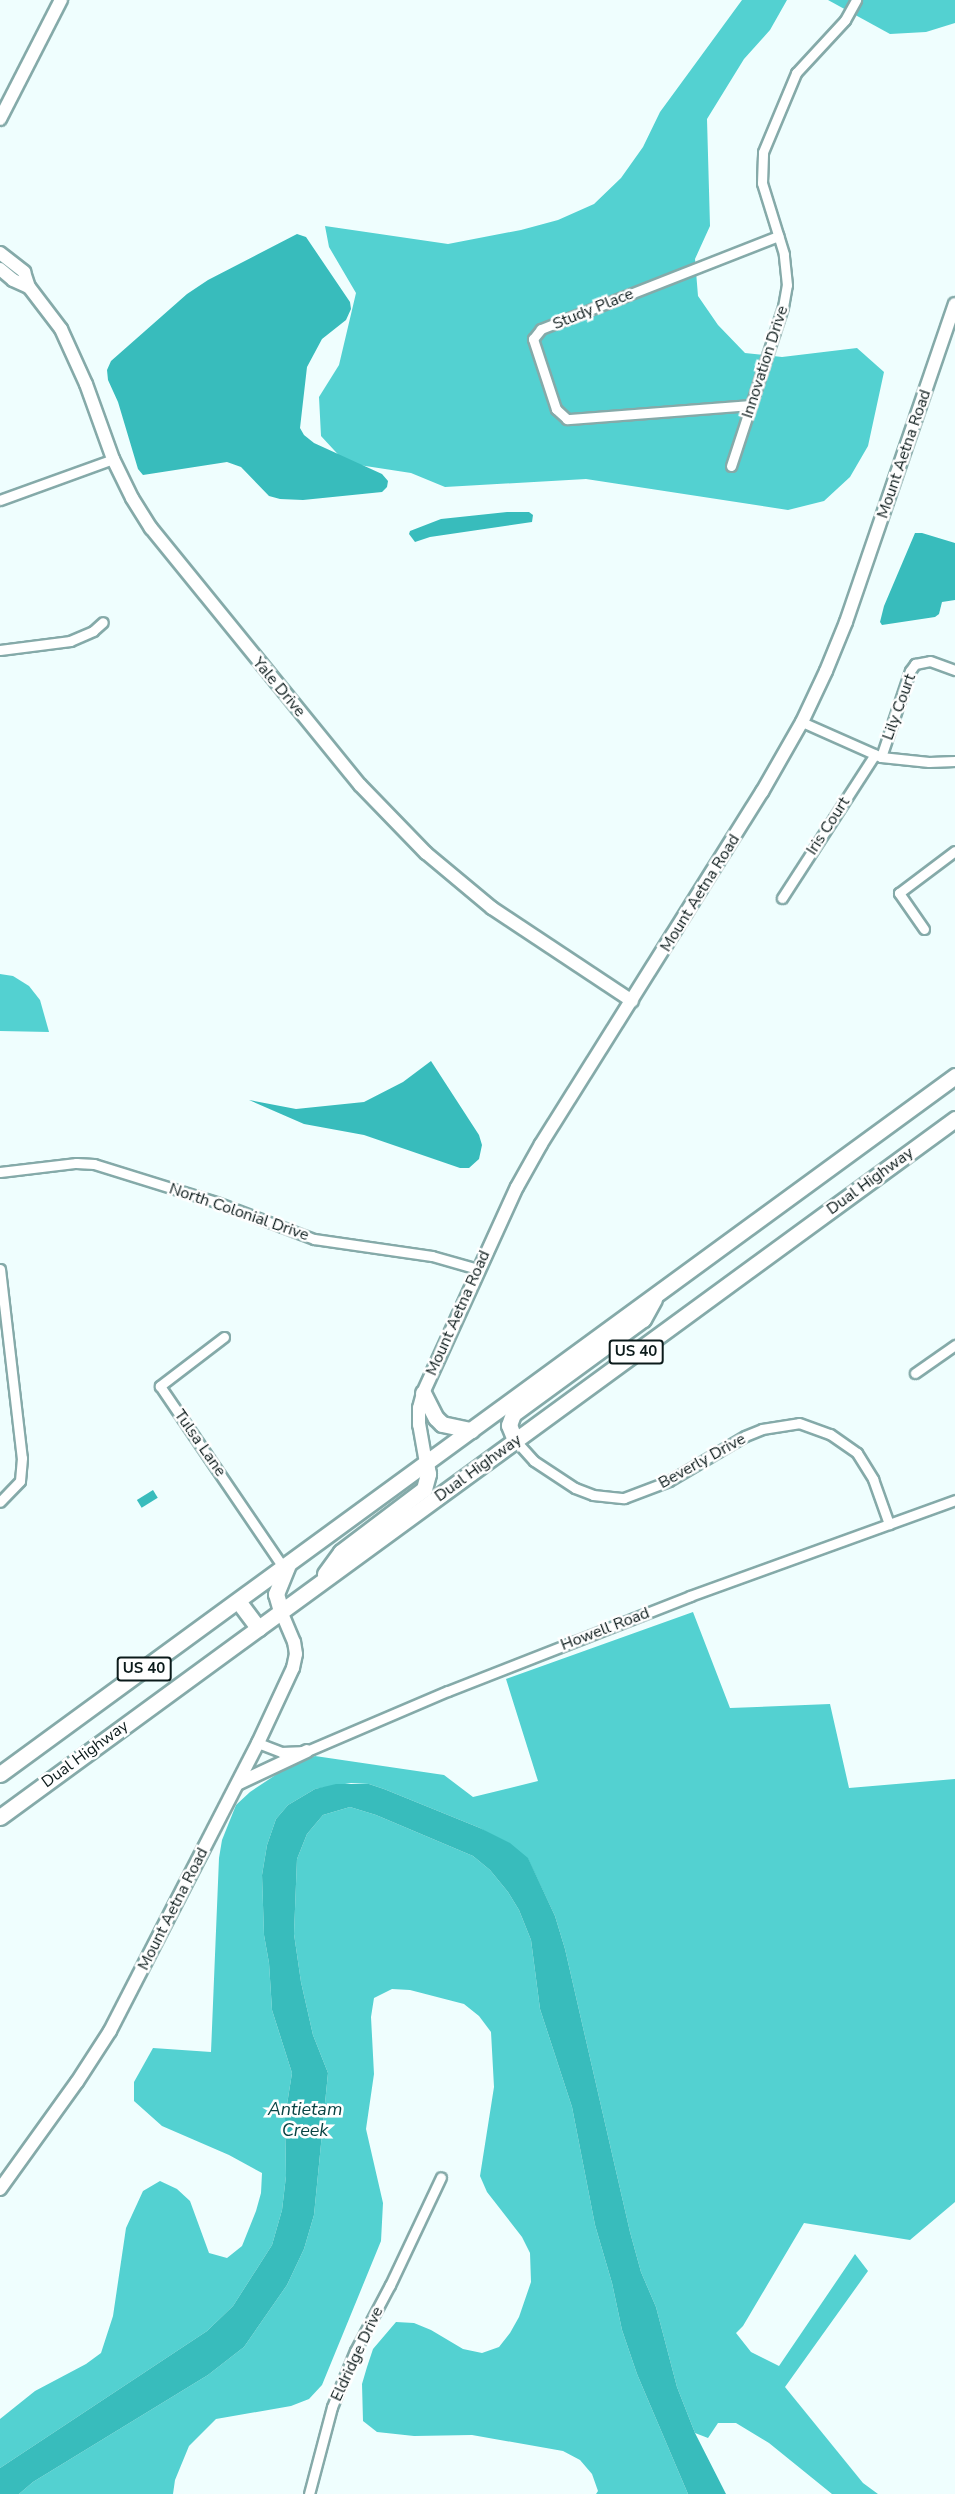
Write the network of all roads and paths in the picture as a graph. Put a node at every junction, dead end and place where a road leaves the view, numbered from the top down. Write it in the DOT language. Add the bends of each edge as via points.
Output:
graph roads {
  1 [pos="62,0"];
  2 [pos="856,0"];
  3 [pos="0,119"];
  4 [pos="778,236"];
  5 [pos="0,253"];
  6 [pos="0,269"];
  7 [pos="29,287"];
  8 [pos="955,304"];
  9 [pos="750,405"];
  10 [pos="113,459"];
  11 [pos="730,466"];
  12 [pos="0,500"];
  13 [pos="103,622"];
  14 [pos="0,650"];
  15 [pos="955,670"];
  16 [pos="802,722"];
  17 [pos="878,756"];
  18 [pos="955,761"];
  19 [pos="955,851"];
  20 [pos="782,897"];
  21 [pos="924,929"];
  22 [pos="632,1001"];
  23 [pos="955,1076"];
  24 [pos="955,1119"];
  25 [pos="0,1172"];
  26 [pos="0,1269"];
  27 [pos="478,1269"];
  28 [pos="658,1294"];
  29 [pos="4,1334"];
  30 [pos="224,1337"];
  31 [pos="955,1345"];
  32 [pos="915,1373"];
  33 [pos="423,1393"];
  34 [pos="471,1430"];
  35 [pos="515,1440"];
  36 [pos="426,1463"];
  37 [pos="955,1500"];
  38 [pos="0,1502"];
  39 [pos="889,1524"];
  40 [pos="286,1565"];
  41 [pos="316,1586"];
  42 [pos="238,1601"];
  43 [pos="281,1611"];
  44 [pos="258,1628"];
  45 [pos="258,1743"];
  46 [pos="307,1751"];
  47 [pos="0,1774"];
  48 [pos="238,1783"];
  49 [pos="0,1817"];
  50 [pos="441,2177"];
  51 [pos="0,2189"];
  52 [pos="309,2494"];
  1 -- 3 [label="street"];
  2 -- 4 [label="street, Innovation Drive" via="845,20 795,73 765,146 762,183"];
  4 -- 9 [label="street, Innovation Drive" via="787,269 786,292"];
  4 -- 9 [label="street, Study Place" via="541,329 533,339 556,407 567,419"];
  5 -- 7 [label="street, Yale Drive" via="24,272"];
  6 -- 7 [label="street, Yale Drive"];
  7 -- 10 [label="street, Yale Drive" via="62,329"];
  8 -- 16 [label="street, Mount Aetna Road" via="846,622"];
  9 -- 11 [label="street, Innovation Drive"];
  10 -- 12 [label="street"];
  10 -- 22 [label="street, Yale Drive" via="132,498 172,556 360,785 396,823 440,866 492,908"];
  13 -- 14 [label="street" via="93,632 70,641"];
  15 -- 17 [label="street, Lily Court" via="930,661 915,664"];
  16 -- 17 [label="street"];
  16 -- 22 [label="street, Mount Aetna Road"];
  17 -- 18 [label="street"];
  17 -- 20 [label="street, Iris Court"];
  19 -- 21 [label="street" via="899,893"];
  22 -- 27 [label="street, Mount Aetna Road" via="541,1144"];
  23 -- 28 [label="main road, Dual Highway / US 40"];
  24 -- 35 [label="main road, Dual Highway / US 40"];
  25 -- 27 [label="street, North Colonial Drive" via="94,1164 216,1202 314,1239 432,1256"];
  26 -- 29 [label="street"];
  27 -- 33 [label="street, Mount Aetna Road"];
  28 -- 34 [label="main road, Dual Highway / US 40"];
  28 -- 35 [label="main road" via="643,1319 513,1414 509,1425"];
  29 -- 38 [label="street" via="22,1458 20,1481"];
  30 -- 40 [label="street, Tulsa Lane" via="160,1386"];
  31 -- 32 [label="street"];
  33 -- 34 [label="main road" via="442,1424"];
  33 -- 36 [label="street, Mount Aetna Road" via="419,1425"];
  34 -- 36 [label="main road, Dual Highway / US 40"];
  35 -- 39 [label="street, Beverly Drive" via="534,1461 575,1488 592,1495 624,1498 669,1481 745,1436 799,1423 830,1434 857,1453 873,1479"];
  35 -- 41 [label="main road, Dual Highway / US 40"];
  36 -- 40 [label="main road, Dual Highway / US 40"];
  36 -- 41 [label="main road" via="424,1490 341,1552"];
  37 -- 39 [label="street, Howell Road"];
  39 -- 46 [label="street, Howell Road" via="591,1634"];
  40 -- 42 [label="main road, Dual Highway / US 40"];
  40 -- 43 [label="main road" via="276,1594"];
  41 -- 43 [label="main road, Dual Highway / US 40"];
  42 -- 44 [label="main road"];
  42 -- 47 [label="main road, Dual Highway / US 40"];
  43 -- 44 [label="main road, Dual Highway / US 40"];
  43 -- 45 [label="street, Mount Aetna Road" via="296,1654"];
  44 -- 49 [label="main road, Dual Highway / US 40"];
  45 -- 46 [label="street, Howell Road" via="281,1752"];
  45 -- 48 [label="street, Mount Aetna Road"];
  46 -- 48 [label="street"];
  48 -- 51 [label="street, Mount Aetna Road" via="110,2031"];
  50 -- 52 [label="street, Eldridge Drive" via="355,2351 332,2407"];
}
